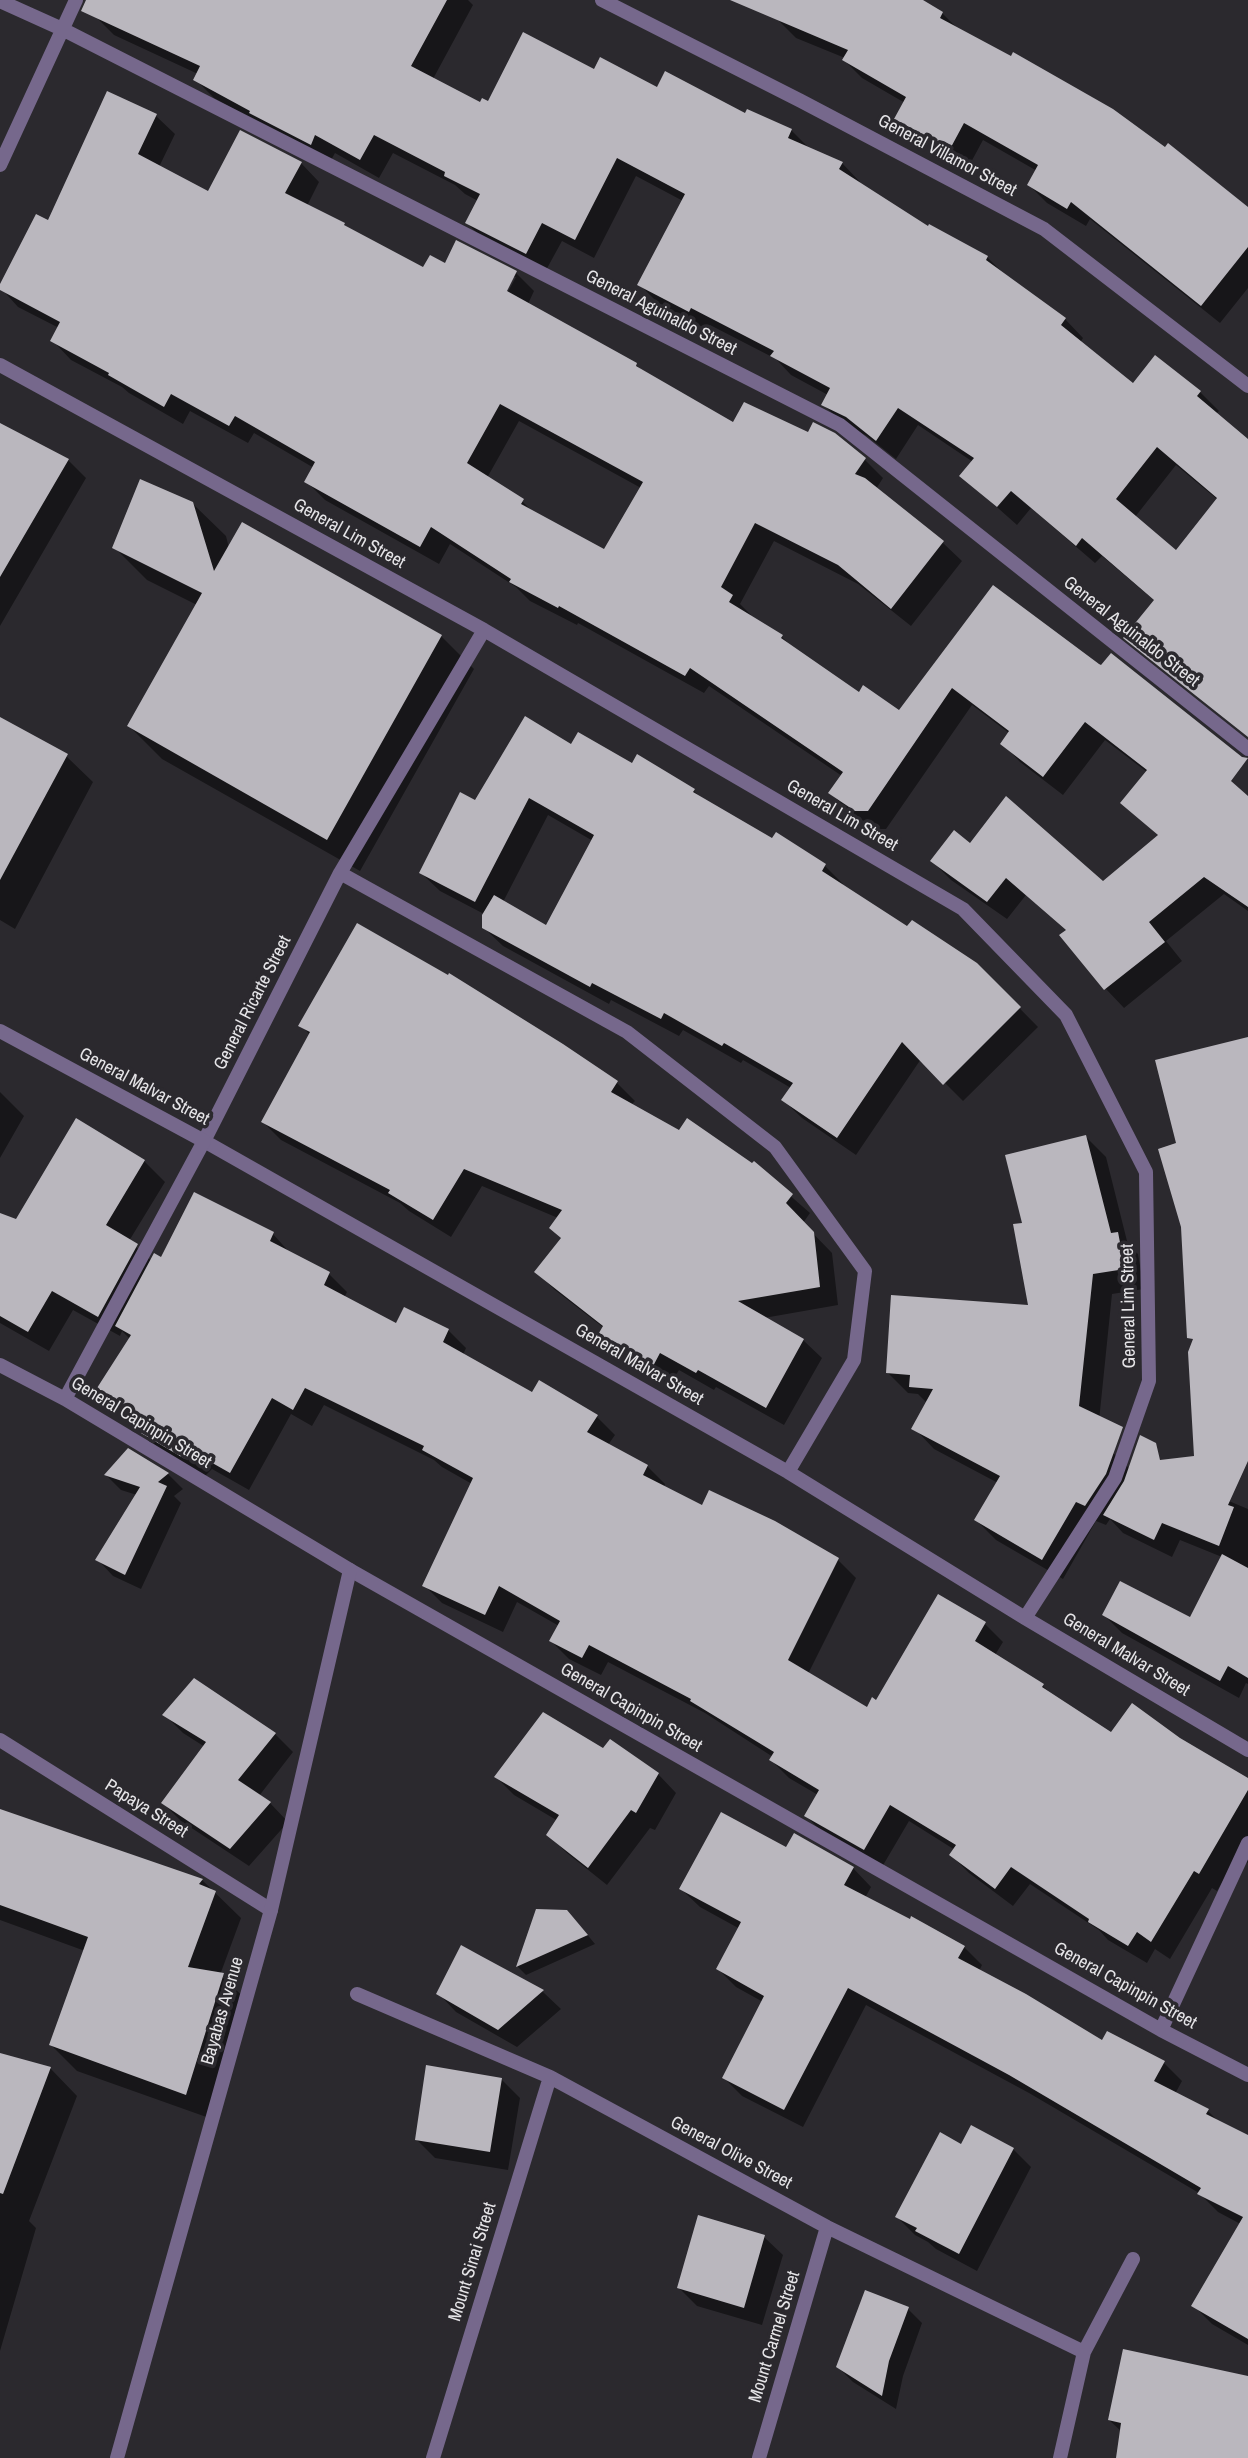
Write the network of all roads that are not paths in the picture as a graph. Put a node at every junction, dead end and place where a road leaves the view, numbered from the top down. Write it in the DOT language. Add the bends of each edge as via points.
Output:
graph roads {
  1 [pos="76,0"];
  2 [pos="602,0"];
  3 [pos="0,1"];
  4 [pos="62,29"];
  5 [pos="0,165"];
  6 [pos="0,365"];
  7 [pos="1248,386"];
  8 [pos="484,630"];
  9 [pos="1248,749"];
  10 [pos="340,873"];
  11 [pos="0,1031"];
  12 [pos="204,1141"];
  13 [pos="0,1365"];
  14 [pos="65,1399"];
  15 [pos="788,1472"];
  16 [pos="349,1570"];
  17 [pos="1025,1618"];
  18 [pos="0,1740"];
  19 [pos="1248,1750"];
  20 [pos="1248,1843"];
  21 [pos="271,1910"];
  22 [pos="357,1994"];
  23 [pos="1161,2029"];
  24 [pos="1248,2075"];
  25 [pos="550,2077"];
  26 [pos="828,2227"];
  27 [pos="1133,2259"];
  28 [pos="1084,2353"];
  29 [pos="117,2458"];
  30 [pos="433,2458"];
  31 [pos="759,2458"];
  32 [pos="1060,2458"];
  1 -- 4 [label="street"];
  2 -- 7 [label="street, General Villamor Street" via="1044,229"];
  3 -- 4 [label="street, General Aguinaldo Street"];
  4 -- 5 [label="street"];
  4 -- 9 [label="street, General Aguinaldo Street" via="840,425"];
  6 -- 8 [label="street, General Lim Street"];
  8 -- 10 [label="street, General Ricarte Street"];
  8 -- 17 [label="street, General Lim Street" via="963,909 1066,1015 1146,1172 1149,1381 1115,1478"];
  10 -- 12 [label="street, General Ricarte Street"];
  10 -- 15 [label="street" via="627,1032 775,1147 864,1271 854,1360"];
  11 -- 12 [label="street, General Malvar Street"];
  12 -- 14 [label="street, General Ricarte Street"];
  12 -- 15 [label="street, General Malvar Street"];
  13 -- 14 [label="street, General Capinpin Street"];
  14 -- 16 [label="street, General Capinpin Street"];
  15 -- 17 [label="street, General Malvar Street"];
  16 -- 21 [label="street, Bayabas Avenue"];
  16 -- 23 [label="street, General Capinpin Street"];
  17 -- 19 [label="street, General Malvar Street"];
  18 -- 21 [label="street, Papaya Street"];
  20 -- 23 [label="street"];
  21 -- 29 [label="street, Bayabas Avenue"];
  22 -- 25 [label="street, General Olive Street"];
  23 -- 24 [label="street, General Capinpin Street"];
  25 -- 26 [label="street, General Olive Street"];
  25 -- 30 [label="street, Mount Sinai Street"];
  26 -- 28 [label="street, General Olive Street"];
  26 -- 31 [label="street, Mount Carmel Street"];
  27 -- 28 [label="street"];
  28 -- 32 [label="street"];
}
